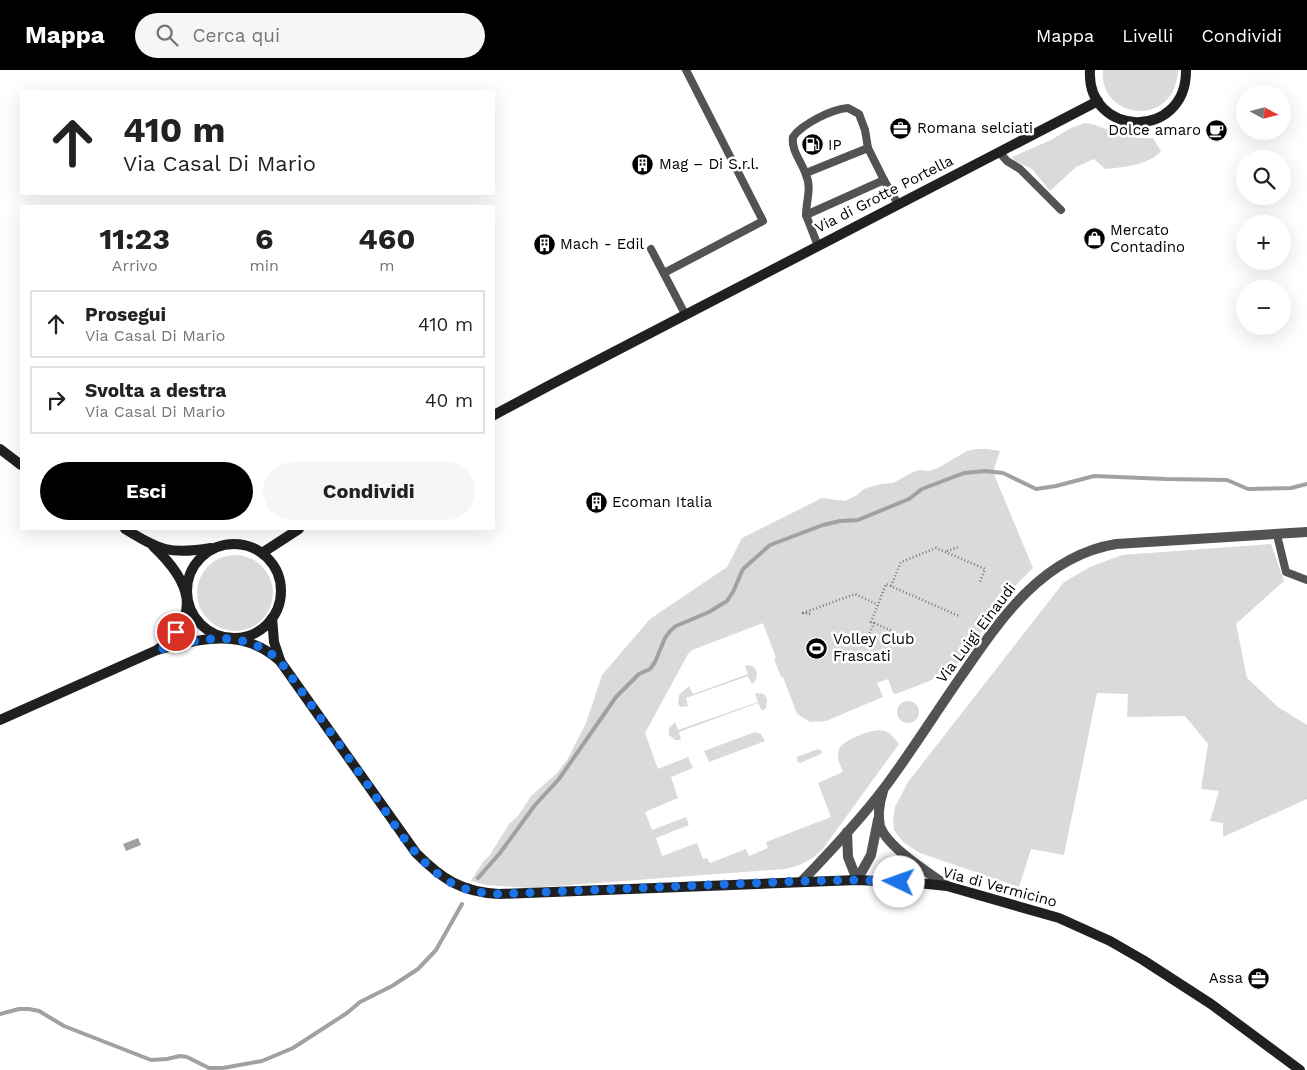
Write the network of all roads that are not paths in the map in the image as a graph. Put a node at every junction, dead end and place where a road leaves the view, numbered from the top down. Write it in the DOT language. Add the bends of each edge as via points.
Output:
graph roads {
  1 [pos="686,70"];
  2 [pos="1090,70"];
  3 [pos="1186,70"];
  4 [pos="1098,101"];
  5 [pos="868,148"];
  6 [pos="999,152"];
  7 [pos="806,172"];
  8 [pos="884,180"];
  9 [pos="898,204"];
  10 [pos="1061,210"];
  11 [pos="806,214"];
  12 [pos="818,246"];
  13 [pos="651,249"];
  14 [pos="664,273"];
  15 [pos="685,314"];
  16 [pos="495,414"];
  17 [pos="0,449"];
  18 [pos="20,464"];
  19 [pos="126,530"];
  20 [pos="297,530"];
  21 [pos="1307,532"];
  22 [pos="1277,534"];
  23 [pos="153,546"];
  24 [pos="217,547"];
  25 [pos="262,553"];
  26 [pos="1307,580"];
  27 [pos="187,596"];
  28 [pos="272,618"];
  29 [pos="226,638"];
  30 [pos="157,650"];
  31 [pos="280,661"];
  32 [pos="0,720"];
  33 [pos="884,787"];
  34 [pos="879,812"];
  35 [pos="848,832"];
  36 [pos="857,880"];
  37 [pos="802,881"];
  38 [pos="947,886"];
  39 [pos="1300,1070"];
  1 -- 14 [label="lane" via="763,221"];
  2 -- 4 [label="main road" via="1091,84"];
  3 -- 4 [label="main road" via="1180,99 1165,115 1151,121 1123,121 1111,115"];
  4 -- 6 [label="main road, Via di Grotte Portella"];
  5 -- 7 [label="lane"];
  5 -- 7 [label="lane" via="859,114 848,108 832,111 793,137 794,149"];
  5 -- 8 [label="lane"];
  6 -- 9 [label="main road, Via di Grotte Portella"];
  6 -- 10 [label="lane"];
  7 -- 11 [label="lane" via="809,189"];
  8 -- 9 [label="lane"];
  8 -- 11 [label="lane"];
  9 -- 12 [label="main road, Via di Grotte Portella"];
  11 -- 12 [label="lane"];
  12 -- 15 [label="main road, Via di Grotte Portella"];
  13 -- 14 [label="lane"];
  14 -- 15 [label="lane"];
  15 -- 16 [label="main road, Via di Grotte Portella"];
  17 -- 18 [label="main road"];
  19 -- 23 [label="main road"];
  20 -- 25 [label="main road"];
  21 -- 22 [label="street, Via Luigi Einaudi"];
  22 -- 26 [label="lane" via="1286,572"];
  22 -- 33 [label="street, Via Luigi Einaudi" via="1116,544 1089,550 1048,572 1003,617"];
  23 -- 24 [label="main road" via="179,551"];
  23 -- 27 [label="main road" via="176,571"];
  24 -- 25 [label="main road" via="248,546"];
  24 -- 27 [label="main road" via="194,566"];
  25 -- 28 [label="main road" via="278,576 278,605"];
  27 -- 29 [label="main road" via="192,614 200,624"];
  27 -- 30 [label="main road" via="179,628"];
  28 -- 29 [label="main road" via="252,634"];
  28 -- 31 [label="main road, Via di Vermicino"];
  29 -- 30 [label="main road"];
  29 -- 31 [label="main road, Via di Vermicino" via="258,646"];
  30 -- 32 [label="main road"];
  31 -- 37 [label="main road, Via di Vermicino" via="408,843 434,870 461,887 499,894"];
  33 -- 34 [label="street, Via Luigi Einaudi"];
  33 -- 35 [label="street, Via Luigi Einaudi"];
  34 -- 36 [label="street, Via Luigi Einaudi" via="873,851"];
  34 -- 38 [label="street, Via Luigi Einaudi" via="880,827 894,844"];
  35 -- 36 [label="street" via="849,860"];
  35 -- 37 [label="street, Via Luigi Einaudi"];
  36 -- 37 [label="main road, Via di Vermicino"];
  36 -- 38 [label="main road, Via di Vermicino"];
  38 -- 39 [label="main road, Via di Vermicino" via="1050,915 1110,941 1211,1004"];
}
